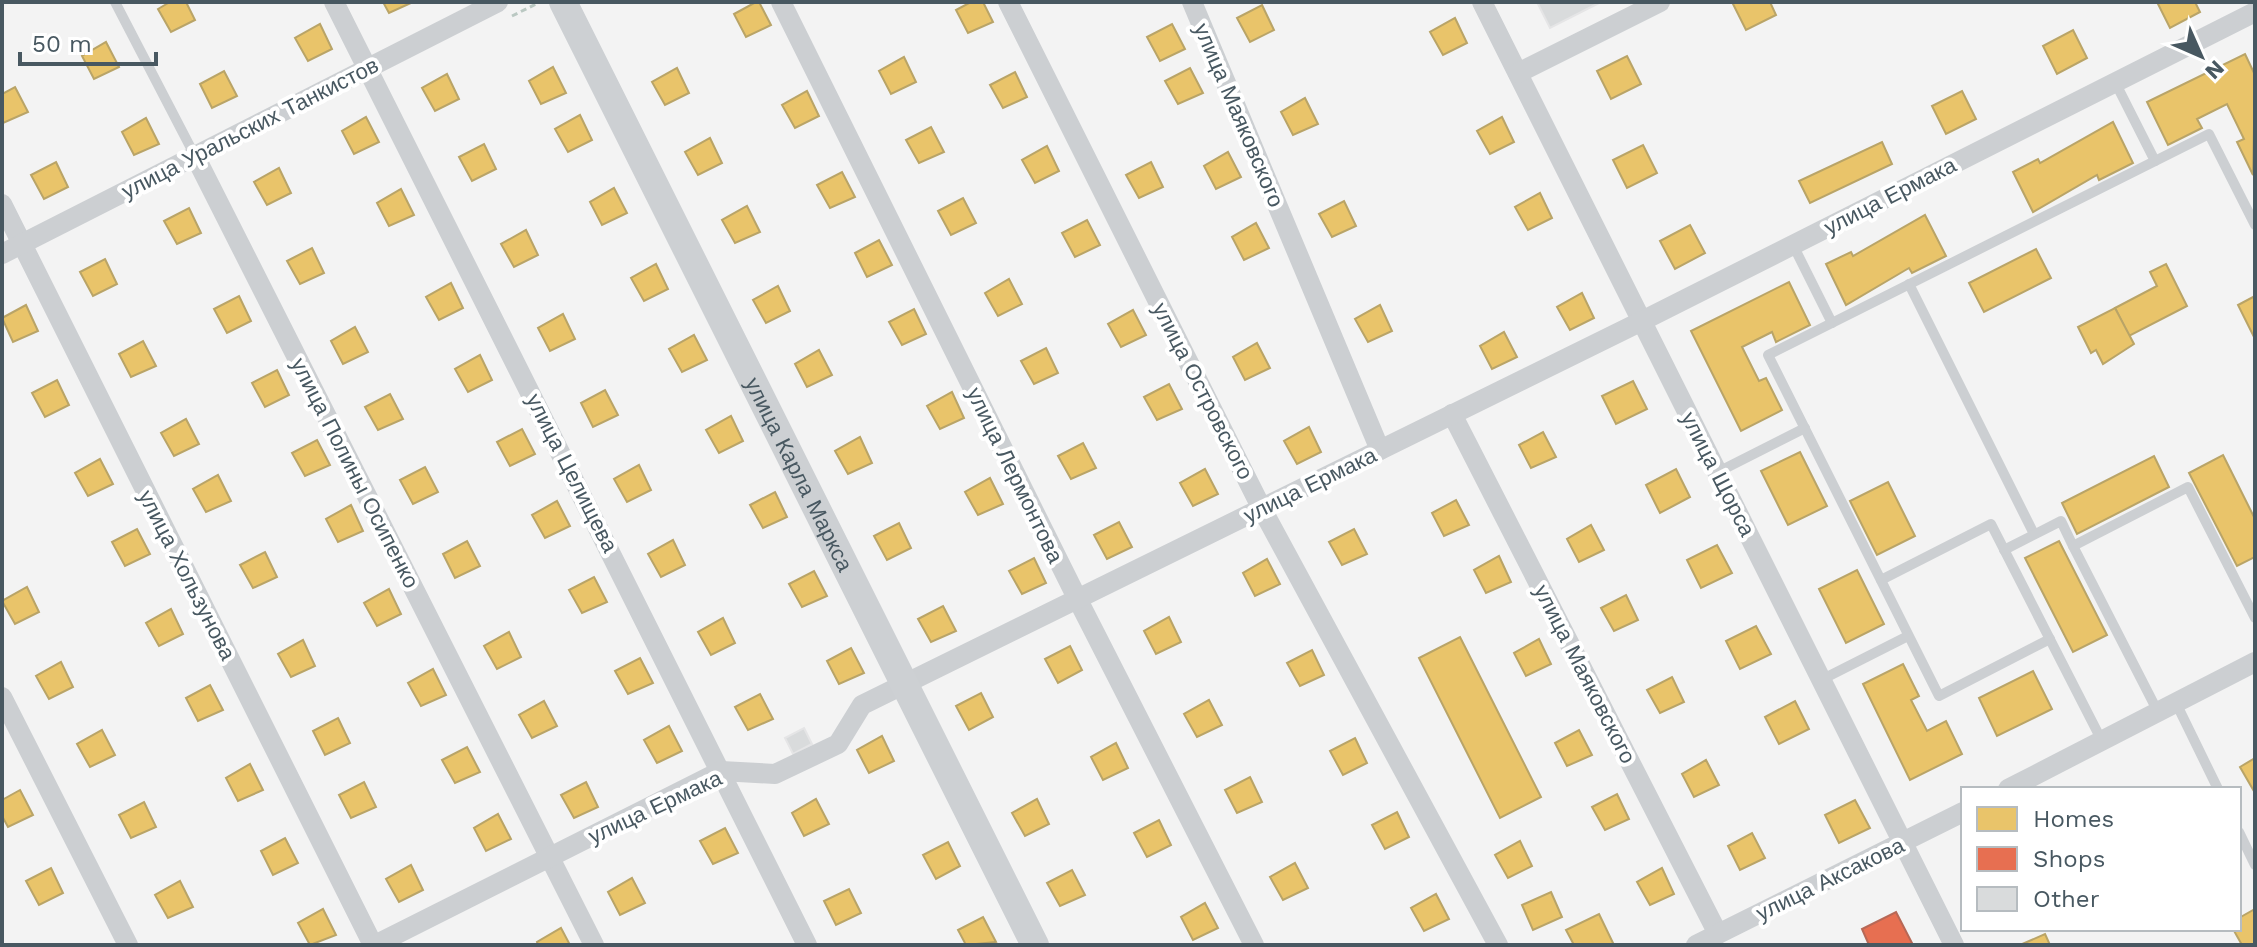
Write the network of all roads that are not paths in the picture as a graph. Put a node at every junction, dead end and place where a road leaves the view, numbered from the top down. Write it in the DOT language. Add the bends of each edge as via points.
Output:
graph roads {
  1 [pos="115,2"];
  2 [pos="334,2"];
  3 [pos="498,2"];
  4 [pos="563,2"];
  5 [pos="781,2"];
  6 [pos="1008,2"];
  7 [pos="1192,2"];
  8 [pos="1482,2"];
  9 [pos="1660,2"];
  10 [pos="2255,12"];
  11 [pos="369,68"];
  12 [pos="1518,73"];
  13 [pos="2115,82"];
  14 [pos="195,156"];
  15 [pos="2155,161"];
  16 [pos="2255,197"];
  17 [pos="2244,203"];
  18 [pos="2,204"];
  19 [pos="2255,225"];
  20 [pos="22,244"];
  21 [pos="1793,245"];
  22 [pos="2,254"];
  23 [pos="1909,284"];
  24 [pos="1642,321"];
  25 [pos="1832,323"];
  26 [pos="1452,414"];
  27 [pos="1805,428"];
  28 [pos="1380,450"];
  29 [pos="1718,472"];
  30 [pos="1262,509"];
  31 [pos="2034,534"];
  32 [pos="2073,546"];
  33 [pos="2004,550"];
  34 [pos="1881,580"];
  35 [pos="1078,600"];
  36 [pos="2255,618"];
  37 [pos="1908,636"];
  38 [pos="2050,639"];
  39 [pos="2255,662"];
  40 [pos="1821,680"];
  41 [pos="904,684"];
  42 [pos="2,697"];
  43 [pos="2167,707"];
  44 [pos="2102,741"];
  45 [pos="721,771"];
  46 [pos="2012,787"];
  47 [pos="2217,787"];
  48 [pos="1961,813"];
  49 [pos="2241,836"];
  50 [pos="1903,843"];
  51 [pos="550,857"];
  52 [pos="2255,865"];
  53 [pos="1718,934"];
  54 [pos="128,945"];
  55 [pos="374,945"];
  56 [pos="594,945"];
  57 [pos="807,945"];
  58 [pos="1035,945"];
  59 [pos="1254,945"];
  60 [pos="1498,945"];
  61 [pos="1696,945"];
  62 [pos="1954,945"];
  1 -- 14 [label="lane, улица Полины Осипенко"];
  2 -- 11 [label="street, улица Целищева"];
  3 -- 11 [label="street, улица Уральских Танкистов"];
  4 -- 41 [label="main road, улица Карла Маркса"];
  5 -- 35 [label="street, улица Лермонтова"];
  6 -- 30 [label="street, улица Островского"];
  7 -- 28 [label="street, улица Маяковского"];
  8 -- 12 [label="street, улица Щорса"];
  9 -- 12 [label="street"];
  10 -- 13 [label="street, улица Ермака"];
  11 -- 14 [label="street, улица Уральских Танкистов"];
  11 -- 45 [label="street, улица Целищева"];
  12 -- 24 [label="street, улица Щорса"];
  13 -- 15 [label="lane"];
  13 -- 21 [label="street, улица Ермака"];
  14 -- 20 [label="street, улица Уральских Танкистов"];
  14 -- 51 [label="street, улица Полины Осипенко"];
  15 -- 17 [label="lane" via="2209,134"];
  15 -- 23 [label="lane"];
  16 -- 17 [label="lane"];
  17 -- 19 [label="lane"];
  18 -- 20 [label="street, улица Хользунова"];
  20 -- 22 [label="street, улица Уральских Танкистов"];
  20 -- 55 [label="street, улица Хользунова"];
  21 -- 24 [label="street, улица Ермака"];
  21 -- 25 [label="lane"];
  23 -- 25 [label="lane"];
  23 -- 31 [label="lane"];
  24 -- 26 [label="street, улица Ермака"];
  24 -- 29 [label="street, улица Щорса"];
  25 -- 27 [label="lane" via="1768,355"];
  26 -- 28 [label="street, улица Ермака"];
  26 -- 53 [label="street, улица Маяковского"];
  27 -- 29 [label="lane"];
  27 -- 34 [label="lane"];
  28 -- 30 [label="street, улица Ермака"];
  29 -- 40 [label="street, улица Щорса"];
  30 -- 35 [label="street, улица Ермака"];
  30 -- 60 [label="street, улица Островского"];
  31 -- 32 [label="lane" via="2061,521"];
  31 -- 33 [label="lane"];
  32 -- 36 [label="lane" via="2188,487"];
  32 -- 43 [label="lane"];
  33 -- 34 [label="lane" via="1991,524"];
  33 -- 38 [label="lane"];
  34 -- 37 [label="lane"];
  35 -- 41 [label="street, улица Ермака"];
  35 -- 59 [label="street, улица Лермонтова"];
  37 -- 38 [label="lane" via="1939,696"];
  37 -- 40 [label="lane"];
  38 -- 44 [label="lane"];
  39 -- 43 [label="street"];
  40 -- 50 [label="street, улица Щорса"];
  41 -- 45 [label="street, улица Ермака" via="862,705 838,744 775,774"];
  41 -- 58 [label="main road, улица Карла Маркса"];
  42 -- 54 [label="street"];
  43 -- 44 [label="street"];
  43 -- 47 [label="lane"];
  44 -- 46 [label="street"];
  45 -- 51 [label="street, улица Ермака"];
  45 -- 57 [label="street, улица Целищева"];
  48 -- 50 [label="street, улица Аксакова"];
  49 -- 52 [label="lane"];
  50 -- 53 [label="street, улица Аксакова"];
  50 -- 62 [label="street, улица Щорса"];
  51 -- 55 [label="street, улица Ермака"];
  51 -- 56 [label="street, улица Полины Осипенко"];
  53 -- 61 [label="street, улица Аксакова"];
}
